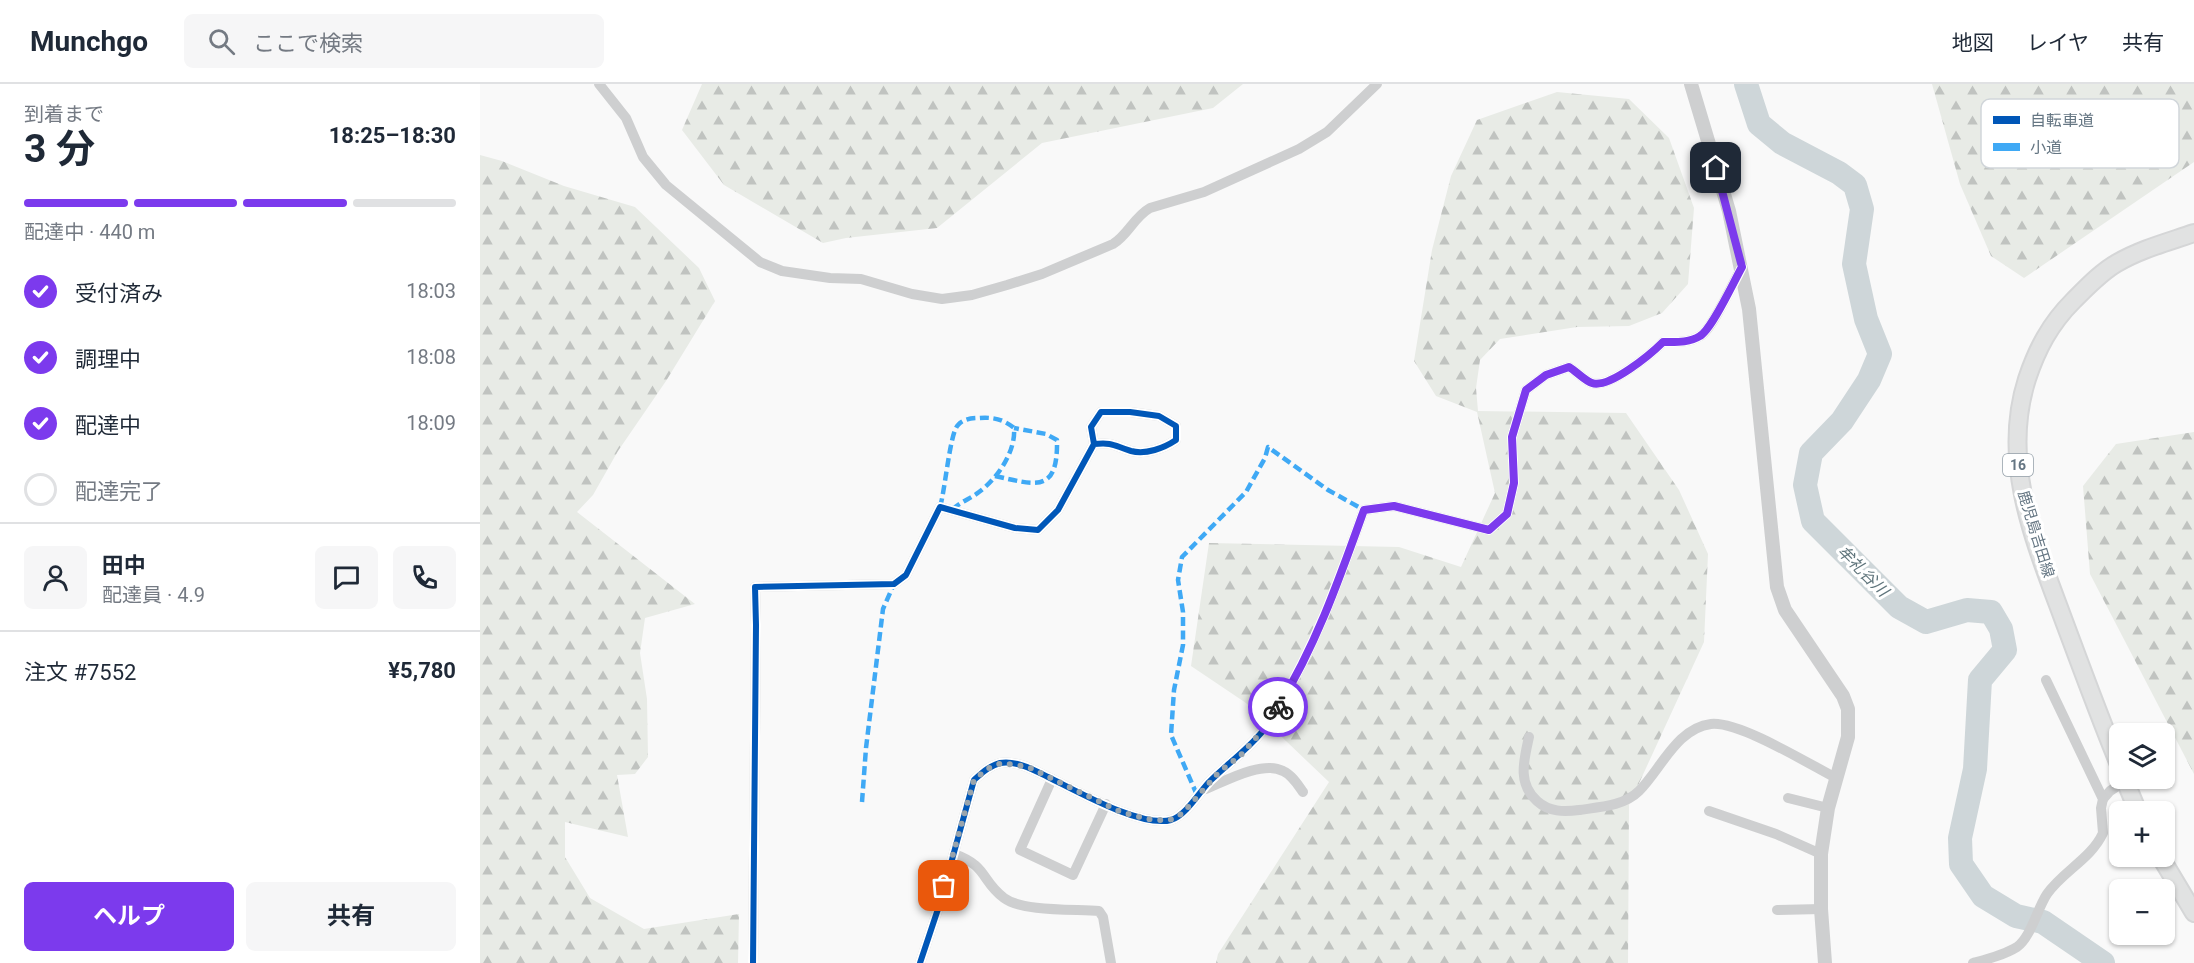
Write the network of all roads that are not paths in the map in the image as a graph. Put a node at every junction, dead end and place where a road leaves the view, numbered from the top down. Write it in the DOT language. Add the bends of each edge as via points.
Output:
graph roads {
  1 [pos="599,84"];
  2 [pos="1377,84"];
  3 [pos="1690,84"];
  4 [pos="2194,233"];
  5 [pos="1742,267"];
  6 [pos="1094,444"];
  7 [pos="2046,680"];
  8 [pos="1529,737"];
  9 [pos="2109,739"];
  10 [pos="1052,778"];
  11 [pos="1836,778"];
  12 [pos="2112,789"];
  13 [pos="1200,792"];
  14 [pos="1303,792"];
  15 [pos="1788,798"];
  16 [pos="2103,799"];
  17 [pos="1106,804"];
  18 [pos="1828,808"];
  19 [pos="1709,811"];
  20 [pos="954,854"];
  21 [pos="1821,854"];
  22 [pos="2167,867"];
  23 [pos="1821,909"];
  24 [pos="1777,910"];
  25 [pos="2194,913"];
  26 [pos="753,963"];
  27 [pos="920,963"];
  28 [pos="1111,963"];
  29 [pos="1825,963"];
  30 [pos="1973,963"];
  1 -- 2 [label="street" via="626,117 643,157 666,184 760,262 782,271 861,279 942,299 972,296 1042,274 1113,244 1142,212 1204,192 1317,139"];
  3 -- 5 [label="street"];
  4 -- 9 [label="main road, 鹿児島吉田線 / 16" via="2116,263 2065,309 2039,346 2017,420 2019,476 2037,548"];
  5 -- 11 [label="street" via="1777,587 1785,610 1848,709 1848,737"];
  5 -- 13 [label="street" via="1702,335 1686,342 1663,342 1605,383 1592,383 1569,367 1546,375 1526,390 1512,437 1514,483 1507,514 1489,530 1394,506 1364,510 1297,675 1262,731"];
  6 -- 6 [label="street" via="1091,427 1101,412 1159,416 1176,426 1176,440 1163,449 1133,452 1111,442"];
  6 -- 26 [label="street" via="1058,510 1038,530 1015,528 940,507 906,575 894,585 754,587"];
  7 -- 16 [label="street"];
  8 -- 11 [label="street" via="1523,765 1524,785 1546,808 1566,812 1622,802 1639,792 1688,734 1714,724 1739,728"];
  10 -- 17 [label="street"];
  10 -- 17 [label="street" via="1020,850 1030,855 1072,875"];
  10 -- 20 [label="street" via="1028,767 1002,763 987,769 974,780"];
  11 -- 18 [label="street"];
  12 -- 16 [label="street"];
  13 -- 14 [label="street" via="1257,768 1284,771"];
  13 -- 17 [label="street" via="1183,813 1170,820 1152,820"];
  15 -- 18 [label="street"];
  16 -- 30 [label="street" via="2100,841 2045,896 2019,946"];
  18 -- 21 [label="street"];
  19 -- 21 [label="street"];
  20 -- 27 [label="street"];
  20 -- 28 [label="street" via="980,867 1007,900 1038,908 1099,911"];
  21 -- 23 [label="street"];
  22 -- 25 [label="main road"];
  23 -- 24 [label="street"];
  23 -- 29 [label="street"];
}
